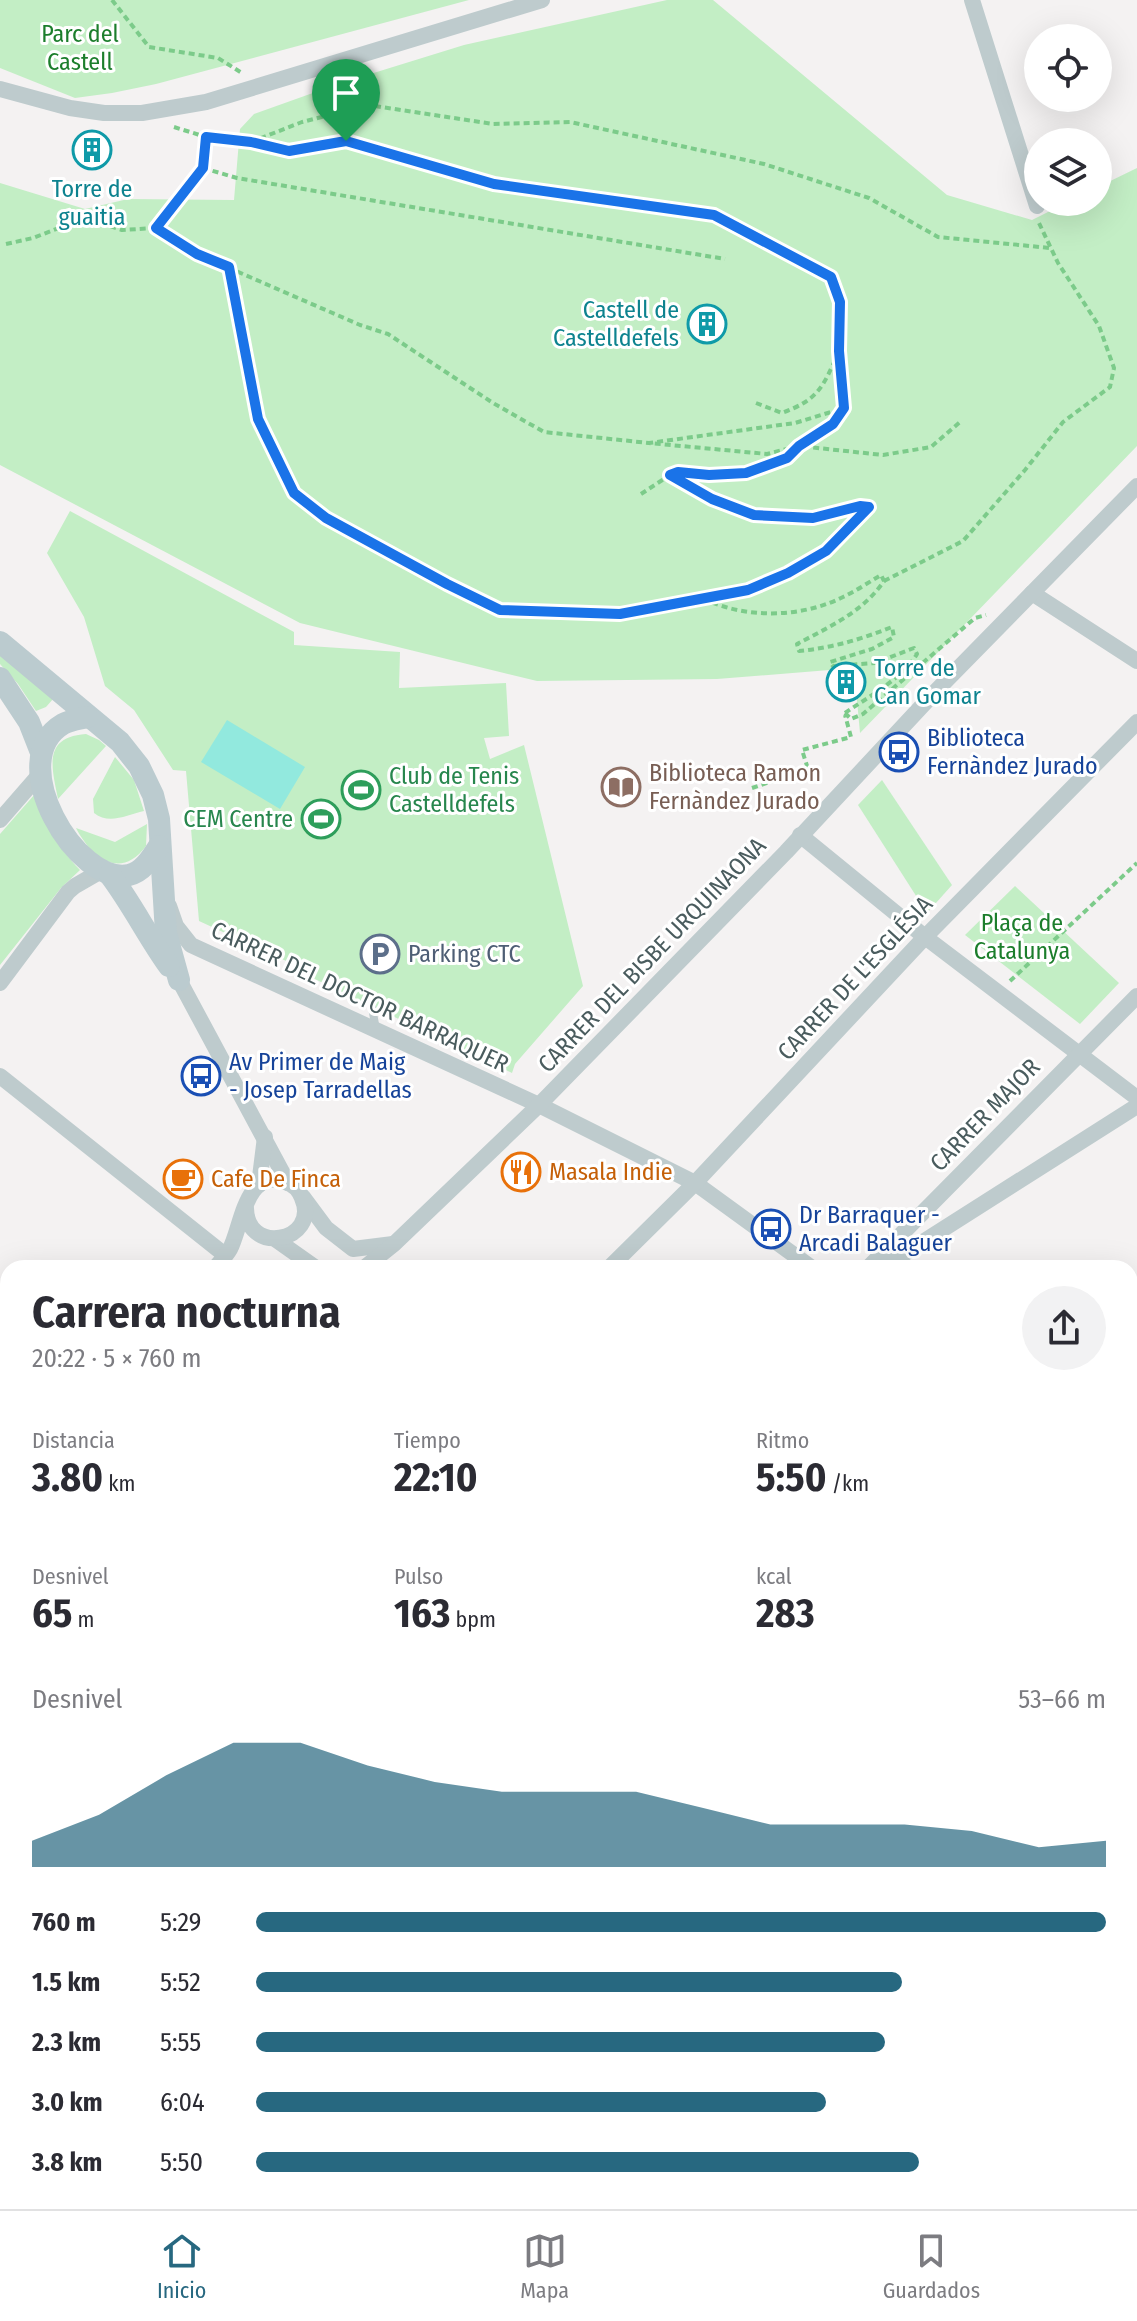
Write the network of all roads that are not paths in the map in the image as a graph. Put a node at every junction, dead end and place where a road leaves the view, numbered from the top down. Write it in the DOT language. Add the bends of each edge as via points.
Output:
graph roads {
  1 [pos="537,0"];
  2 [pos="972,0"];
  3 [pos="0,89"];
  4 [pos="1024,165"];
  5 [pos="1137,486"];
  6 [pos="1032,593"];
  7 [pos="0,642"];
  8 [pos="1137,661"];
  9 [pos="0,678"];
  10 [pos="87,717"];
  11 [pos="1137,722"];
  12 [pos="40,750"];
  13 [pos="40,774"];
  14 [pos="0,820"];
  15 [pos="800,835"];
  16 [pos="159,846"];
  17 [pos="106,873"];
  18 [pos="163,889"];
  19 [pos="925,937"];
  20 [pos="179,980"];
  21 [pos="0,983"];
  22 [pos="1137,996"];
  23 [pos="372,1007"];
  24 [pos="377,1031"];
  25 [pos="1079,1053"];
  26 [pos="0,1076"];
  27 [pos="1137,1098"];
  28 [pos="539,1105"];
  29 [pos="1137,1106"];
  30 [pos="265,1135"];
  31 [pos="695,1183"];
  32 [pos="259,1185"];
  33 [pos="294,1188"];
  34 [pos="246,1204"];
  35 [pos="257,1233"];
  36 [pos="275,1239"];
  37 [pos="394,1244"];
  38 [pos="223,1257"];
  39 [pos="305,1260"];
  40 [pos="374,1260"];
  41 [pos="617,1260"];
  42 [pos="801,1260"];
  43 [pos="876,1260"];
  44 [pos="895,1260"];
  1 -- 3 [label="street" via="206,102 142,113 70,108"];
  2 -- 4 [label="street"];
  5 -- 6 [label="street, CARRER DEL BISBE URQUINAONA"];
  6 -- 8 [label="street"];
  6 -- 15 [label="street, CARRER DEL BISBE URQUINAONA"];
  7 -- 10 [label="street"];
  9 -- 12 [label="street"];
  10 -- 12 [label="street" via="64,723"];
  10 -- 16 [label="street" via="120,742 139,766 159,819"];
  11 -- 19 [label="street, CARRER DE L'ESGLÉSIA"];
  12 -- 13 [label="street"];
  13 -- 14 [label="street"];
  13 -- 17 [label="street" via="46,801 73,847"];
  15 -- 19 [label="street"];
  15 -- 28 [label="street, CARRER DEL BISBE URQUINAONA"];
  16 -- 17 [label="street" via="149,863 131,875"];
  16 -- 18 [label="street"];
  17 -- 20 [label="street"];
  17 -- 21 [label="street" via="68,892"];
  18 -- 20 [label="street" via="166,933"];
  18 -- 24 [label="street, CARRER DEL DOCTOR BARRAQUER" via="176,926 191,945"];
  19 -- 25 [label="street"];
  19 -- 31 [label="street, CARRER DE L'ESGLÉSIA"];
  20 -- 30 [label="street"];
  22 -- 25 [label="street, CARRER MAJOR"];
  23 -- 24 [label="lane"];
  24 -- 28 [label="street, CARRER DEL DOCTOR BARRAQUER"];
  25 -- 27 [label="street"];
  25 -- 43 [label="street, CARRER MAJOR"];
  26 -- 38 [label="street"];
  28 -- 31 [label="street, CARRER DEL DOCTOR BARRAQUER"];
  28 -- 37 [label="street, CARRER DEL BISBE URQUINAONA"];
  29 -- 44 [label="street"];
  30 -- 32 [label="street"];
  30 -- 33 [label="street"];
  31 -- 41 [label="street, CARRER DE L'ESGLÉSIA"];
  31 -- 42 [label="street, CARRER DEL DOCTOR BARRAQUER"];
  32 -- 33 [label="street" via="273,1180"];
  32 -- 34 [label="street"];
  33 -- 36 [label="street" via="304,1201 303,1219 292,1233"];
  33 -- 37 [label="street" via="326,1228 353,1249"];
  34 -- 35 [label="street" via="247,1220"];
  34 -- 38 [label="street"];
  35 -- 36 [label="street"];
  35 -- 38 [label="street"];
  36 -- 39 [label="street"];
  37 -- 40 [label="street, CARRER DEL BISBE URQUINAONA"];
}
